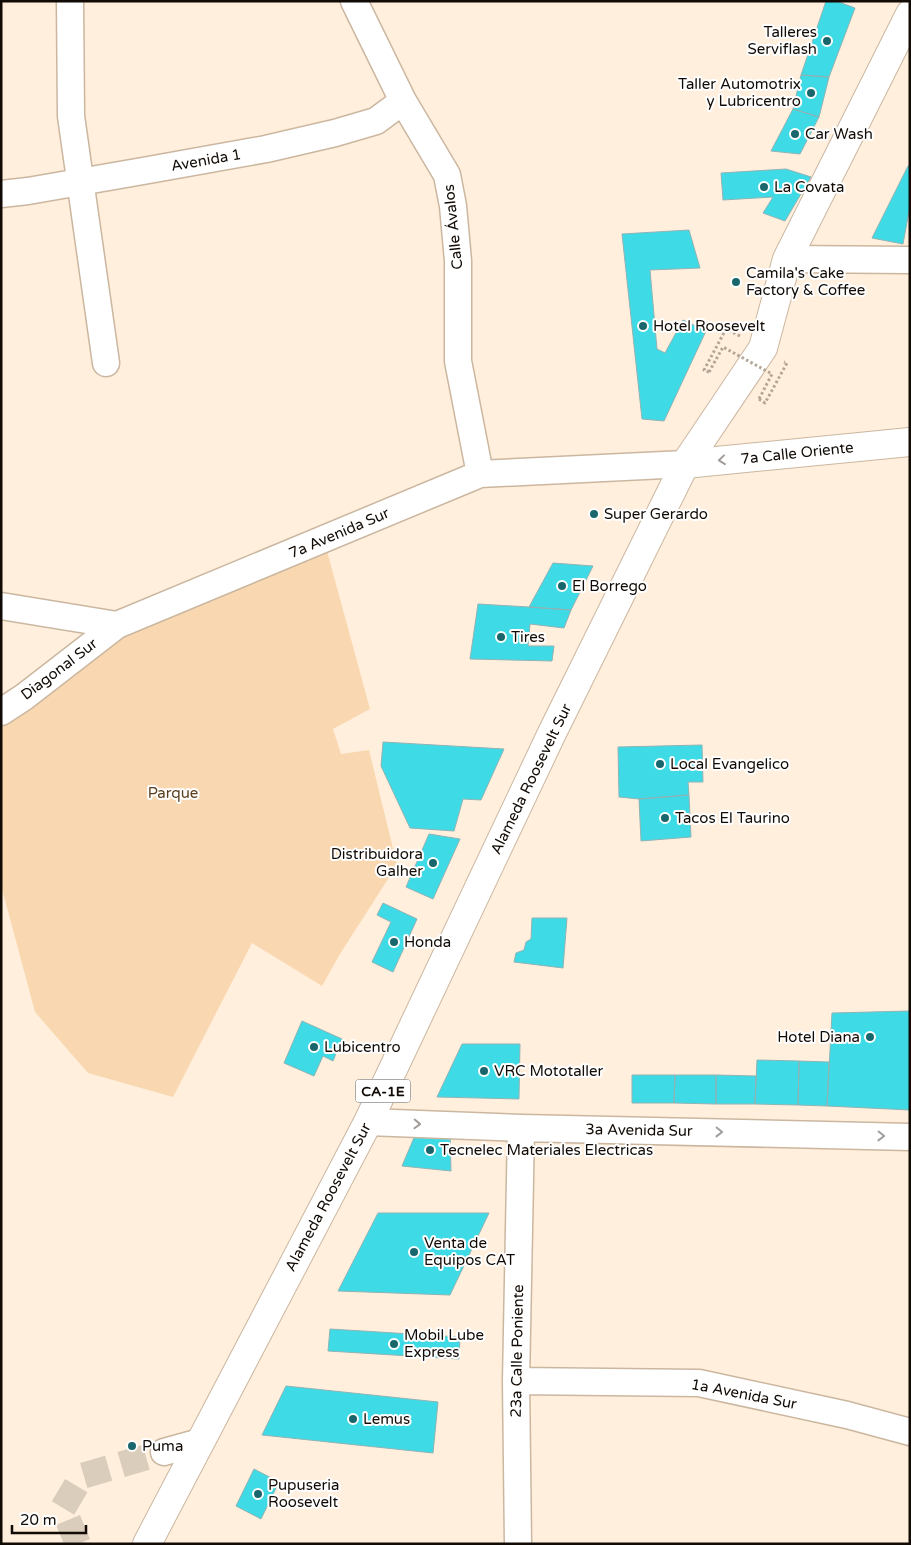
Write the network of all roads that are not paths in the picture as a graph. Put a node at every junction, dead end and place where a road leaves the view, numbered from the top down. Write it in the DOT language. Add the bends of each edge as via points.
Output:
graph roads {
  1 [pos="70,1"];
  2 [pos="354,1"];
  3 [pos="910,14"];
  4 [pos="403,101"];
  5 [pos="80,182"];
  6 [pos="1,194"];
  7 [pos="787,259"];
  8 [pos="910,260"];
  9 [pos="106,363"];
  10 [pos="910,442"];
  11 [pos="685,464"];
  12 [pos="480,474"];
  13 [pos="1,606"];
  14 [pos="116,625"];
  15 [pos="1,712"];
  16 [pos="368,1122"];
  17 [pos="521,1128"];
  18 [pos="910,1136"];
  19 [pos="516,1381"];
  20 [pos="910,1432"];
  21 [pos="200,1442"];
  22 [pos="164,1452"];
  23 [pos="147,1544"];
  24 [pos="518,1544"];
  1 -- 5 [label="street" via="71,116"];
  2 -- 4 [label="street, Calle Ávalos"];
  3 -- 7 [label="main road, Alameda Roosevelt Sur / CA-1E"];
  4 -- 5 [label="street, Avenida 1" via="376,120 335,133 266,149"];
  4 -- 12 [label="street, Calle Ávalos" via="447,174 458,261 458,360"];
  5 -- 6 [label="street, Avenida 1"];
  5 -- 9 [label="street"];
  7 -- 8 [label="street"];
  7 -- 11 [label="main road, Alameda Roosevelt Sur / CA-1E" via="763,348"];
  10 -- 11 [label="main road, 7a Calle Oriente, one-way"];
  11 -- 12 [label="street, 7a Avenida Sur"];
  11 -- 16 [label="main road, Alameda Roosevelt Sur / CA-1E" via="552,734"];
  12 -- 14 [label="street, 7a Avenida Sur"];
  13 -- 14 [label="street"];
  14 -- 15 [label="street, Diagonal Sur"];
  16 -- 17 [label="street, 3a Avenida Sur, one-way"];
  16 -- 21 [label="main road, Alameda Roosevelt Sur / CA-1E"];
  17 -- 18 [label="street, 3a Avenida Sur, one-way"];
  17 -- 19 [label="street, 23a Calle Poniente"];
  19 -- 20 [label="street, 1a Avenida Sur" via="699,1383"];
  19 -- 24 [label="street, 23a Calle Poniente"];
  21 -- 22 [label="street"];
  21 -- 23 [label="main road, Alameda Roosevelt Sur / CA-1E"];
}
